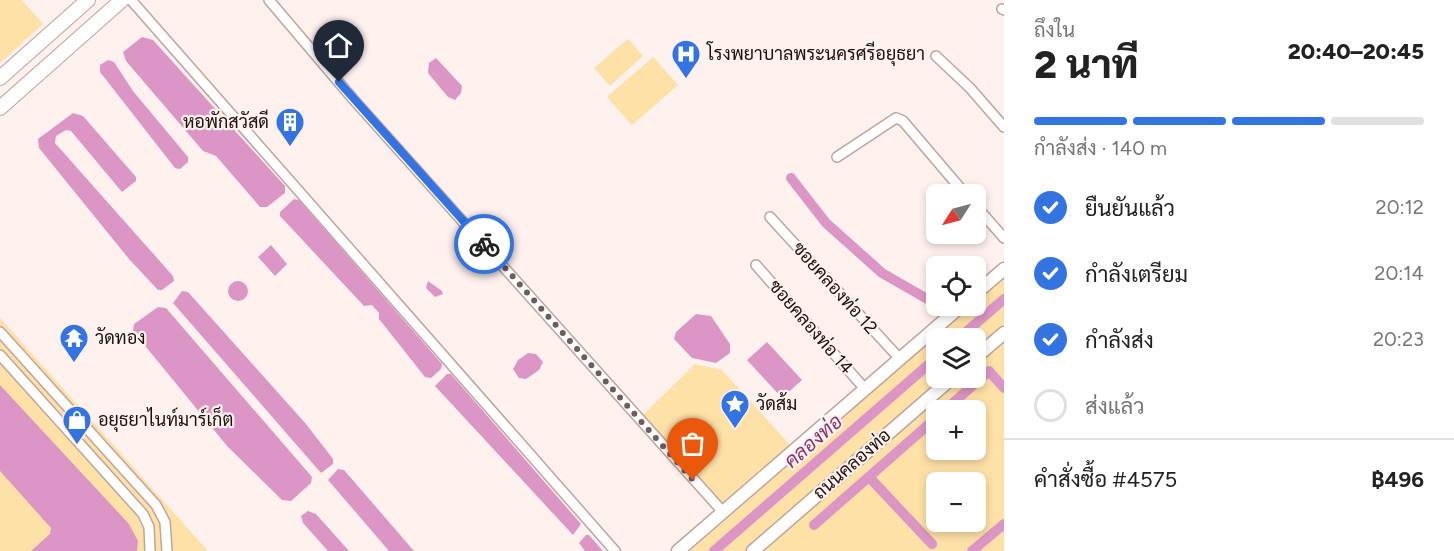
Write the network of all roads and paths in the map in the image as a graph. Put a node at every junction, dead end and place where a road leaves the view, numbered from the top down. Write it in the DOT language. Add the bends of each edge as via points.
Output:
graph roads {
  1 [pos="88,0"];
  2 [pos="122,0"];
  3 [pos="131,0"];
  4 [pos="269,0"];
  5 [pos="47,36"];
  6 [pos="63,53"];
  7 [pos="936,56"];
  8 [pos="0,78"];
  9 [pos="0,108"];
  10 [pos="1004,127"];
  11 [pos="837,157"];
  12 [pos="957,184"];
  13 [pos="770,217"];
  14 [pos="986,218"];
  15 [pos="1004,238"];
  16 [pos="756,265"];
  17 [pos="1004,269"];
  18 [pos="986,285"];
  19 [pos="949,316"];
  20 [pos="0,332"];
  21 [pos="1003,337"];
  22 [pos="986,350"];
  23 [pos="0,355"];
  24 [pos="900,359"];
  25 [pos="940,388"];
  26 [pos="865,389"];
  27 [pos="723,512"];
  28 [pos="150,551"];
  29 [pos="167,551"];
  30 [pos="615,551"];
  31 [pos="678,551"];
  32 [pos="753,551"];
  1 -- 5 [label="main road"];
  2 -- 6 [label="main road"];
  3 -- 30 [label="street"];
  4 -- 27 [label="street"];
  5 -- 6 [label="main road"];
  5 -- 8 [label="main road"];
  6 -- 9 [label="main road"];
  7 -- 10 [label="street"];
  11 -- 12 [label="street" via="896,118 903,121"];
  13 -- 24 [label="street, ซอยคลองท่อ 12"];
  14 -- 15 [label="street"];
  16 -- 26 [label="street, ซอยคลองท่อ 14"];
  17 -- 18 [label="street"];
  19 -- 24 [label="street"];
  20 -- 29 [label="street" via="156,505 165,522"];
  21 -- 22 [label="street"];
  23 -- 28 [label="street" via="142,514 149,527"];
  24 -- 26 [label="street"];
  25 -- 32 [label="street, ถนนคลองท่อ"];
  26 -- 27 [label="street"];
  27 -- 31 [label="street"];
}
